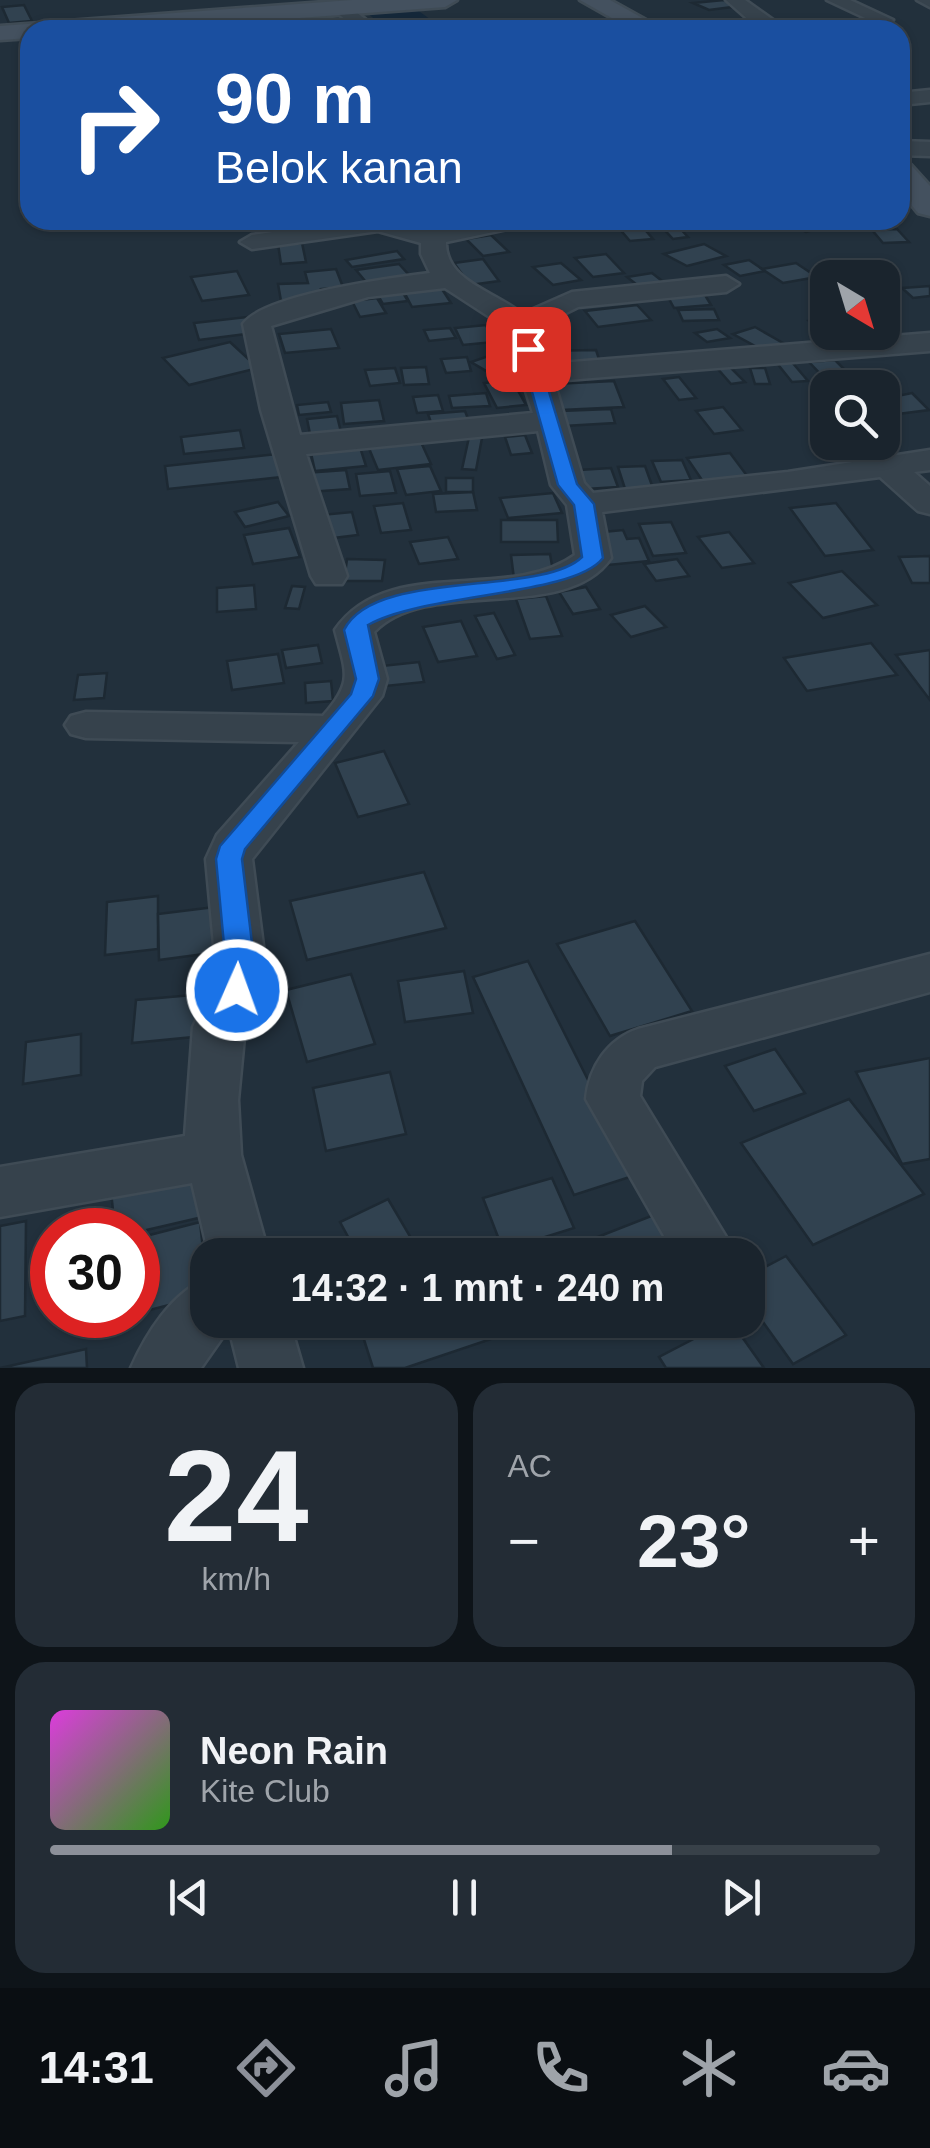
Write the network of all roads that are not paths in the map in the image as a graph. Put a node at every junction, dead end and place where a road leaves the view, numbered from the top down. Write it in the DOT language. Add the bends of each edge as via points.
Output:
graph roads {
  1 [pos="445,0"];
  2 [pos="596,0"];
  3 [pos="734,0"];
  4 [pos="835,0"];
  5 [pos="342,9"];
  6 [pos="188,20"];
  7 [pos="357,20"];
  8 [pos="633,20"];
  9 [pos="762,20"];
  10 [pos="884,20"];
  11 [pos="336,230"];
  12 [pos="400,230"];
  13 [pos="473,230"];
  14 [pos="434,239"];
  15 [pos="252,242"];
  16 [pos="450,279"];
  17 [pos="726,284"];
  18 [pos="519,326"];
  19 [pos="930,342"];
  20 [pos="534,374"];
  21 [pos="548,421"];
  22 [pos="289,446"];
  23 [pos="930,460"];
  24 [pos="889,468"];
  25 [pos="584,504"];
  26 [pos="930,504"];
  27 [pos="330,576"];
  28 [pos="86,726"];
  29 [pos="334,729"];
  30 [pos="930,973"];
  31 [pos="213,1155"];
  32 [pos="0,1192"];
  33 [pos="235,1238"];
  34 [pos="698,1238"];
  35 [pos="190,1331"];
  36 [pos="263,1338"];
  37 [pos="163,1368"];
  38 [pos="271,1368"];
  1 -- 5 [label="main road"];
  2 -- 8 [label="main road"];
  3 -- 9 [label="street"];
  4 -- 10 [label="street"];
  5 -- 6 [label="main road"];
  5 -- 7 [label="street"];
  11 -- 15 [label="street"];
  12 -- 14 [label="street"];
  13 -- 14 [label="street"];
  14 -- 16 [label="street" via="434,256"];
  16 -- 18 [label="street"];
  16 -- 22 [label="street" via="367,289 259,319"];
  17 -- 18 [label="street" via="582,298"];
  18 -- 20 [label="street"];
  19 -- 20 [label="street"];
  20 -- 21 [label="street"];
  21 -- 22 [label="street"];
  21 -- 25 [label="street" via="568,485"];
  22 -- 27 [label="street"];
  23 -- 24 [label="street"];
  24 -- 25 [label="street"];
  24 -- 26 [label="street"];
  25 -- 29 [label="street" via="593,558 585,567 534,582 425,596 359,621 354,630 367,679 362,696"];
  28 -- 29 [label="street"];
  29 -- 31 [label="street" via="279,787 229,859 242,977 219,1027 211,1070"];
  30 -- 34 [label="street" via="638,1050 624,1064 613,1082 613,1100"];
  31 -- 32 [label="street"];
  31 -- 33 [label="street"];
  35 -- 37 [label="street"];
  36 -- 38 [label="street"];
}
